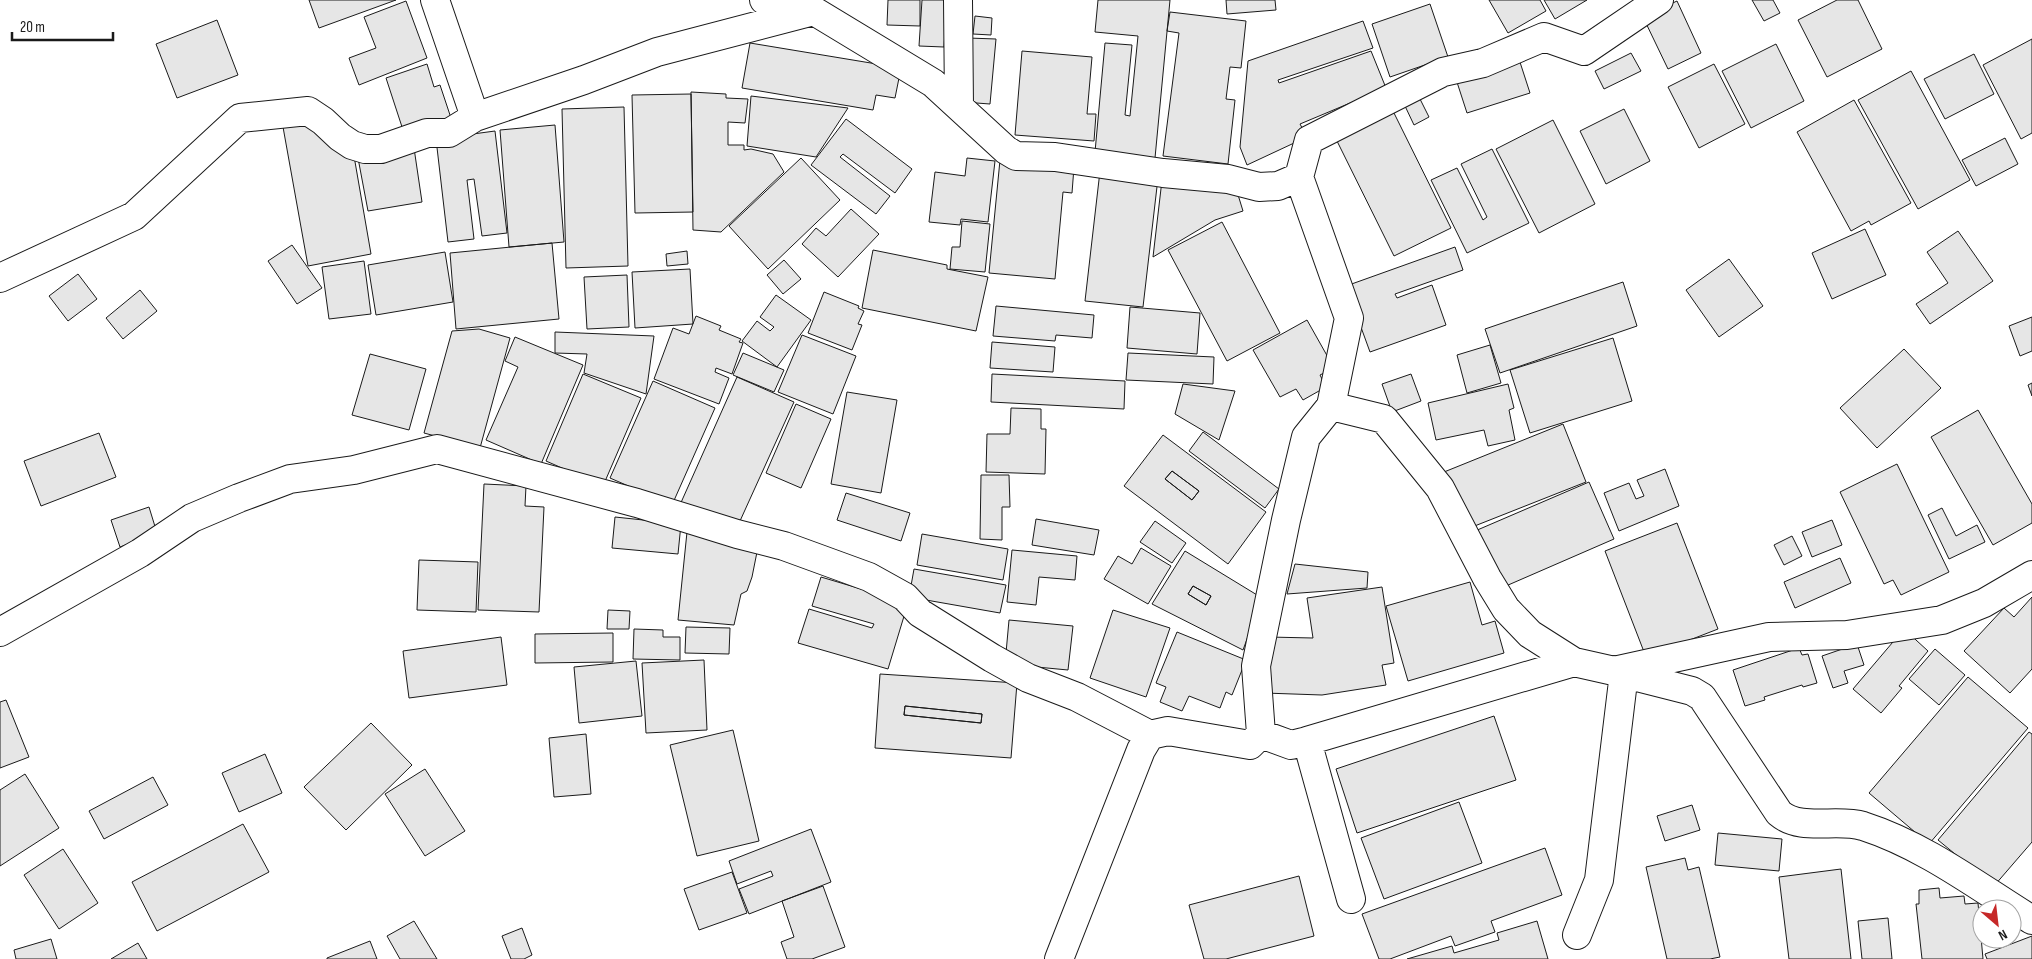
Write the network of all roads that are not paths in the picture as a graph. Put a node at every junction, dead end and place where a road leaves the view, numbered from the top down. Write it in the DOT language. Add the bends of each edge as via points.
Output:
graph roads {
  1 [pos="435,0"];
  2 [pos="764,0"];
  3 [pos="958,0"];
  4 [pos="1659,0"];
  5 [pos="814,11"];
  6 [pos="959,106"];
  7 [pos="475,117"];
  8 [pos="1299,177"];
  9 [pos="0,278"];
  10 [pos="1331,406"];
  11 [pos="2032,575"];
  12 [pos="0,632"];
  13 [pos="1574,662"];
  14 [pos="1619,672"];
  15 [pos="1261,734"];
  16 [pos="1150,735"];
  17 [pos="1307,741"];
  18 [pos="1351,899"];
  19 [pos="2032,920"];
  20 [pos="1577,935"];
  21 [pos="1059,959"];
  1 -- 7 [label="street"];
  2 -- 5 [label="street"];
  3 -- 6 [label="street"];
  4 -- 8 [label="street" via="1584,51 1544,37 1484,63 1443,72 1309,140"];
  5 -- 6 [label="street" via="934,83"];
  5 -- 7 [label="street" via="657,52"];
  6 -- 8 [label="street" via="1016,156 1054,157 1228,179 1259,187 1278,186"];
  7 -- 9 [label="street" via="449,134 427,133 381,149 352,145 308,111 240,118 134,216"];
  8 -- 10 [label="street" via="1349,318"];
  10 -- 13 [label="street" via="1384,419 1440,488 1506,609 1530,634"];
  10 -- 15 [label="street" via="1306,437 1286,520 1256,666"];
  11 -- 14 [label="street" via="1984,603 1942,620 1847,635 1769,636"];
  12 -- 16 [label="street" via="140,553 192,518 238,498 290,479 354,470 437,449 784,546 870,577 905,597 920,613 992,658"];
  13 -- 14 [label="street"];
  13 -- 17 [label="street"];
  14 -- 19 [label="street" via="1692,691 1702,697 1778,813 1787,820 1800,823 1848,822 1881,832 1944,863"];
  14 -- 20 [label="street" via="1599,880"];
  15 -- 16 [label="street" via="1250,745 1168,731"];
  15 -- 17 [label="street" via="1291,745"];
  16 -- 21 [label="street" via="1141,750"];
  17 -- 18 [label="street"];
}
